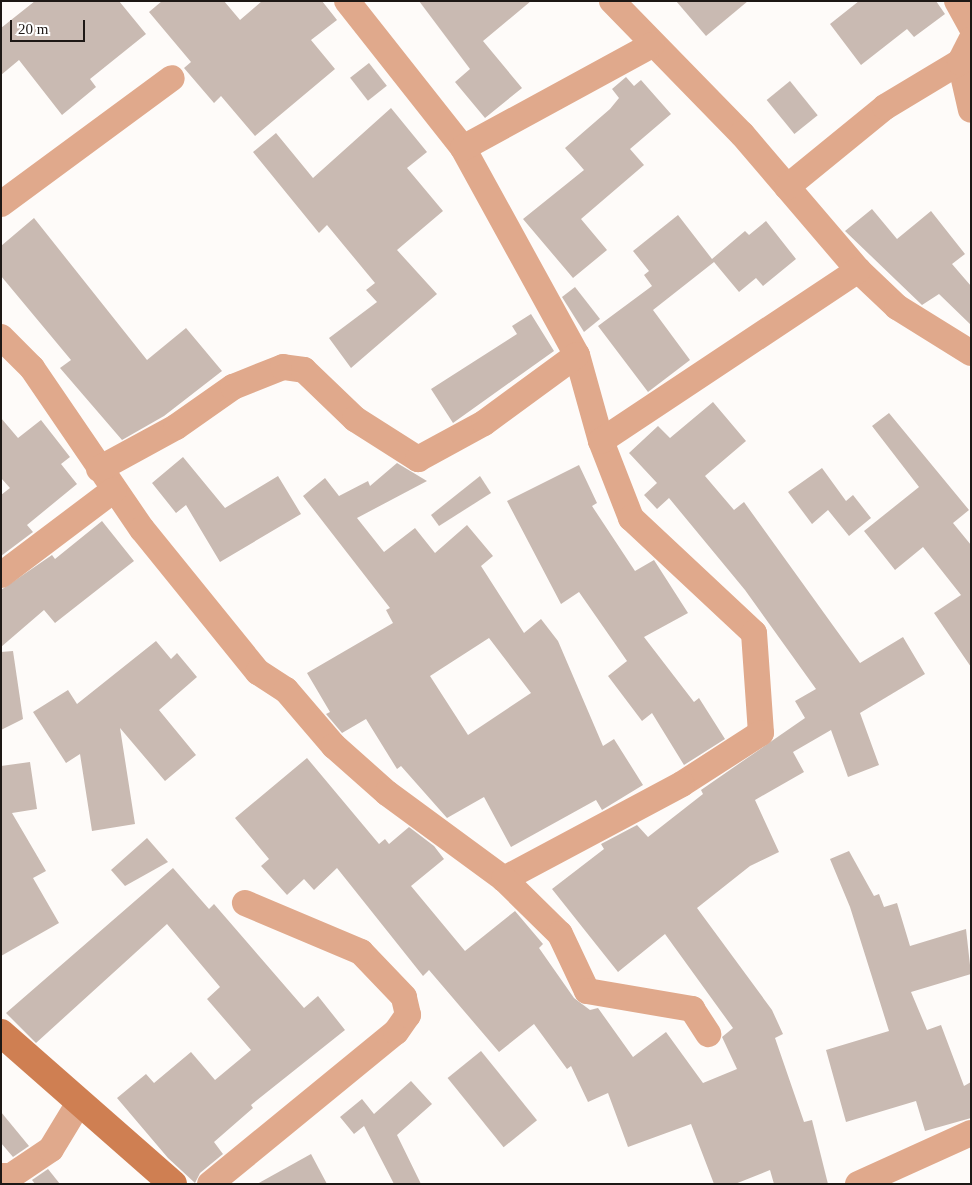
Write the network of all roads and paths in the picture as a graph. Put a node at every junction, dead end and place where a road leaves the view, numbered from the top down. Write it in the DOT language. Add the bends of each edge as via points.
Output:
graph roads {
  1 [pos="347,1"];
  2 [pos="612,1"];
  3 [pos="957,1"];
  4 [pos="971,26"];
  5 [pos="652,45"];
  6 [pos="966,51"];
  7 [pos="172,78"];
  8 [pos="971,110"];
  9 [pos="463,148"];
  10 [pos="787,187"];
  11 [pos="1,204"];
  12 [pos="858,270"];
  13 [pos="1,337"];
  14 [pos="971,353"];
  15 [pos="577,355"];
  16 [pos="601,440"];
  17 [pos="99,469"];
  18 [pos="114,490"];
  19 [pos="1,575"];
  20 [pos="504,879"];
  21 [pos="245,903"];
  22 [pos="1,1033"];
  23 [pos="708,1034"];
  24 [pos="79,1103"];
  25 [pos="971,1133"];
  26 [pos="1,1176"];
  27 [pos="173,1184"];
  28 [pos="210,1184"];
  29 [pos="858,1184"];
  1 -- 9 [label="street"];
  2 -- 5 [label="street"];
  3 -- 4 [label="street"];
  5 -- 9 [label="street"];
  5 -- 10 [label="street" via="742,134"];
  6 -- 8 [label="street"];
  6 -- 10 [label="street" via="885,107"];
  7 -- 11 [label="street"];
  9 -- 15 [label="street"];
  10 -- 12 [label="street"];
  12 -- 14 [label="street" via="897,307"];
  12 -- 16 [label="street"];
  13 -- 17 [label="street" via="32,368"];
  15 -- 16 [label="street"];
  15 -- 17 [label="street" via="484,423 418,459 355,419 304,370 283,368 233,387 176,427"];
  16 -- 20 [label="street" via="631,518 754,633 762,733 682,784"];
  17 -- 18 [label="street"];
  18 -- 19 [label="street"];
  18 -- 20 [label="street" via="258,672 286,690 334,746 387,793"];
  20 -- 23 [label="street" via="560,934 587,991 692,1009"];
  21 -- 28 [label="street" via="361,952 404,997 408,1015 396,1032"];
  22 -- 24 [label="street"];
  24 -- 26 [label="street" via="51,1149 11,1176"];
  24 -- 27 [label="street"];
  25 -- 29 [label="street"];
}
